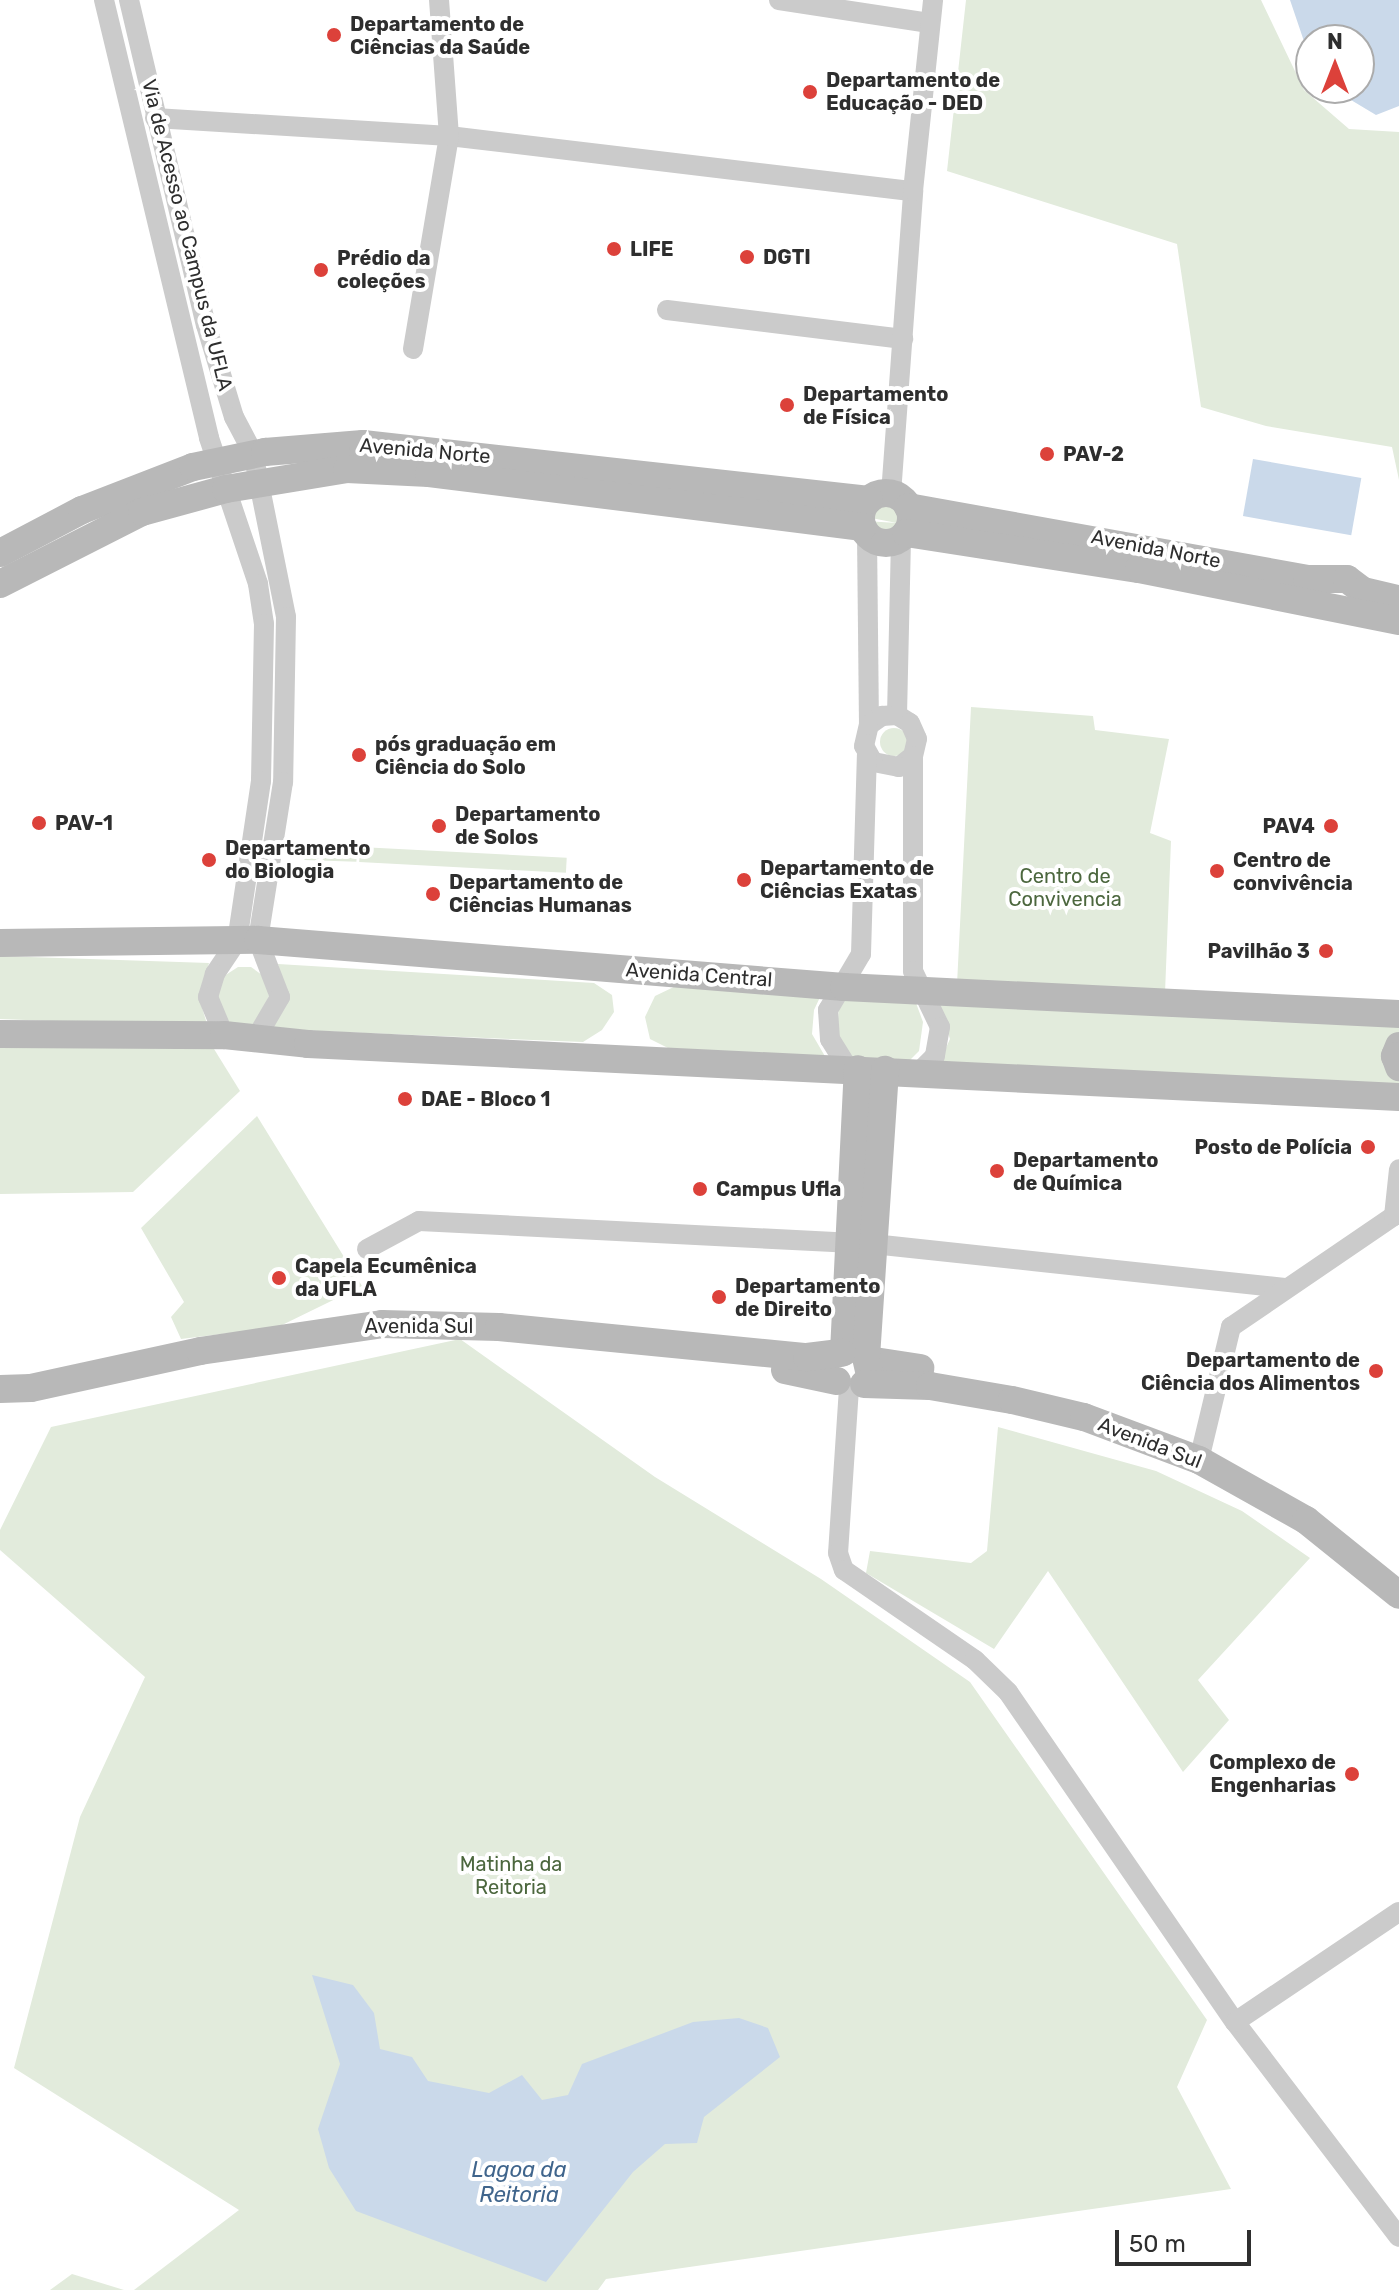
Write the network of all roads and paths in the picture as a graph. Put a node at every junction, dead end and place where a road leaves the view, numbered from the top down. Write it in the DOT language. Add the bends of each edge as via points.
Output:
graph roads {
  1 [pos="104,0"];
  2 [pos="129,0"];
  3 [pos="439,0"];
  4 [pos="779,0"];
  5 [pos="933,0"];
  6 [pos="929,23"];
  7 [pos="155,118"];
  8 [pos="449,136"];
  9 [pos="913,191"];
  10 [pos="667,310"];
  11 [pos="903,339"];
  12 [pos="413,349"];
  13 [pos="253,453"];
  14 [pos="217,461"];
  15 [pos="258,485"];
  16 [pos="226,489"];
  17 [pos="886,519"];
  18 [pos="0,553"];
  19 [pos="0,584"];
  20 [pos="1342,597"];
  21 [pos="1399,599"];
  22 [pos="1399,621"];
  23 [pos="897,715"];
  24 [pos="869,725"];
  25 [pos="867,755"];
  26 [pos="913,756"];
  27 [pos="247,941"];
  28 [pos="0,943"];
  29 [pos="844,987"];
  30 [pos="923,991"];
  31 [pos="1399,1014"];
  32 [pos="0,1034"];
  33 [pos="224,1035"];
  34 [pos="256,1038"];
  35 [pos="1399,1046"];
  36 [pos="1399,1067"];
  37 [pos="864,1069"];
  38 [pos="920,1071"];
  39 [pos="1399,1097"];
  40 [pos="1399,1169"];
  41 [pos="1396,1219"];
  42 [pos="863,1244"];
  43 [pos="367,1249"];
  44 [pos="1285,1288"];
  45 [pos="853,1368"];
  46 [pos="0,1389"];
  47 [pos="0,1403"];
  48 [pos="1201,1452"];
  49 [pos="1399,1572"];
  50 [pos="1399,1595"];
  51 [pos="1399,1912"];
  52 [pos="1235,2022"];
  53 [pos="1399,2237"];
  1 -- 14 [label="street, Via de Acesso ao Campus da UFLA"];
  2 -- 7 [label="street, Via de Acesso ao Campus da UFLA"];
  3 -- 8 [label="street"];
  4 -- 6 [label="street"];
  5 -- 6 [label="street"];
  6 -- 9 [label="street"];
  7 -- 8 [label="street"];
  7 -- 13 [label="street, Via de Acesso ao Campus da UFLA" via="206,325 234,417"];
  8 -- 9 [label="street"];
  8 -- 12 [label="street"];
  9 -- 11 [label="street"];
  10 -- 11 [label="street"];
  11 -- 17 [label="street"];
  13 -- 14 [label="street, Avenida Norte"];
  13 -- 15 [label="street, Via de Acesso ao Campus da UFLA"];
  13 -- 17 [label="street, Avenida Norte" via="363,444 425,448"];
  14 -- 16 [label="street, Via de Acesso ao Campus da UFLA"];
  14 -- 18 [label="street, Avenida Norte" via="137,485"];
  15 -- 16 [label="street, Avenida Norte"];
  15 -- 17 [label="street, Avenida Norte" via="347,469 429,473"];
  15 -- 27 [label="street, Via de Acesso ao Campus da UFLA" via="286,617 283,782"];
  16 -- 19 [label="street, Avenida Norte" via="142,512"];
  16 -- 27 [label="street, Via de Acesso ao Campus da UFLA" via="258,584 264,624 261,781"];
  17 -- 20 [label="street, Avenida Norte"];
  17 -- 23 [label="street"];
  17 -- 24 [label="street"];
  20 -- 21 [label="street, Avenida Norte"];
  20 -- 22 [label="street, Avenida Norte"];
  23 -- 24 [label="street" via="882,716"];
  23 -- 26 [label="street" via="915,730"];
  24 -- 25 [label="street" via="864,735"];
  25 -- 26 [label="street" via="889,768"];
  25 -- 29 [label="street" via="861,954"];
  26 -- 30 [label="street" via="913,971"];
  27 -- 28 [label="street, Avenida Central"];
  27 -- 29 [label="street, Avenida Central"];
  27 -- 33 [label="street" via="215,974 208,997"];
  27 -- 34 [label="street" via="280,997"];
  29 -- 30 [label="street, Avenida Central"];
  29 -- 37 [label="street" via="831,1002 830,1039"];
  30 -- 31 [label="street, Avenida Central"];
  30 -- 38 [label="street" via="933,1005 940,1037 935,1056"];
  32 -- 33 [label="street"];
  33 -- 34 [label="street"];
  34 -- 37 [label="street"];
  35 -- 36 [label="street"];
  37 -- 38 [label="street"];
  37 -- 42 [label="street"];
  38 -- 39 [label="street"];
  40 -- 41 [label="street"];
  41 -- 44 [label="street"];
  42 -- 43 [label="street" via="419,1221"];
  42 -- 44 [label="street"];
  42 -- 45 [label="street"];
  44 -- 48 [label="street" via="1231,1327"];
  45 -- 46 [label="street, Avenida Sul" via="807,1357 499,1327 382,1324 200,1351 31,1388"];
  45 -- 47 [label="street, Avenida Sul" via="767,1368 409,1338 314,1348 56,1399"];
  45 -- 48 [label="street, Avenida Sul" via="1084,1417"];
  45 -- 52 [label="street" via="838,1553 844,1570 975,1660 1008,1692"];
  48 -- 49 [label="street, Avenida Sul" via="1305,1500"];
  48 -- 50 [label="street, Avenida Sul" via="1306,1520"];
  51 -- 52 [label="street"];
  52 -- 53 [label="street"];
}
